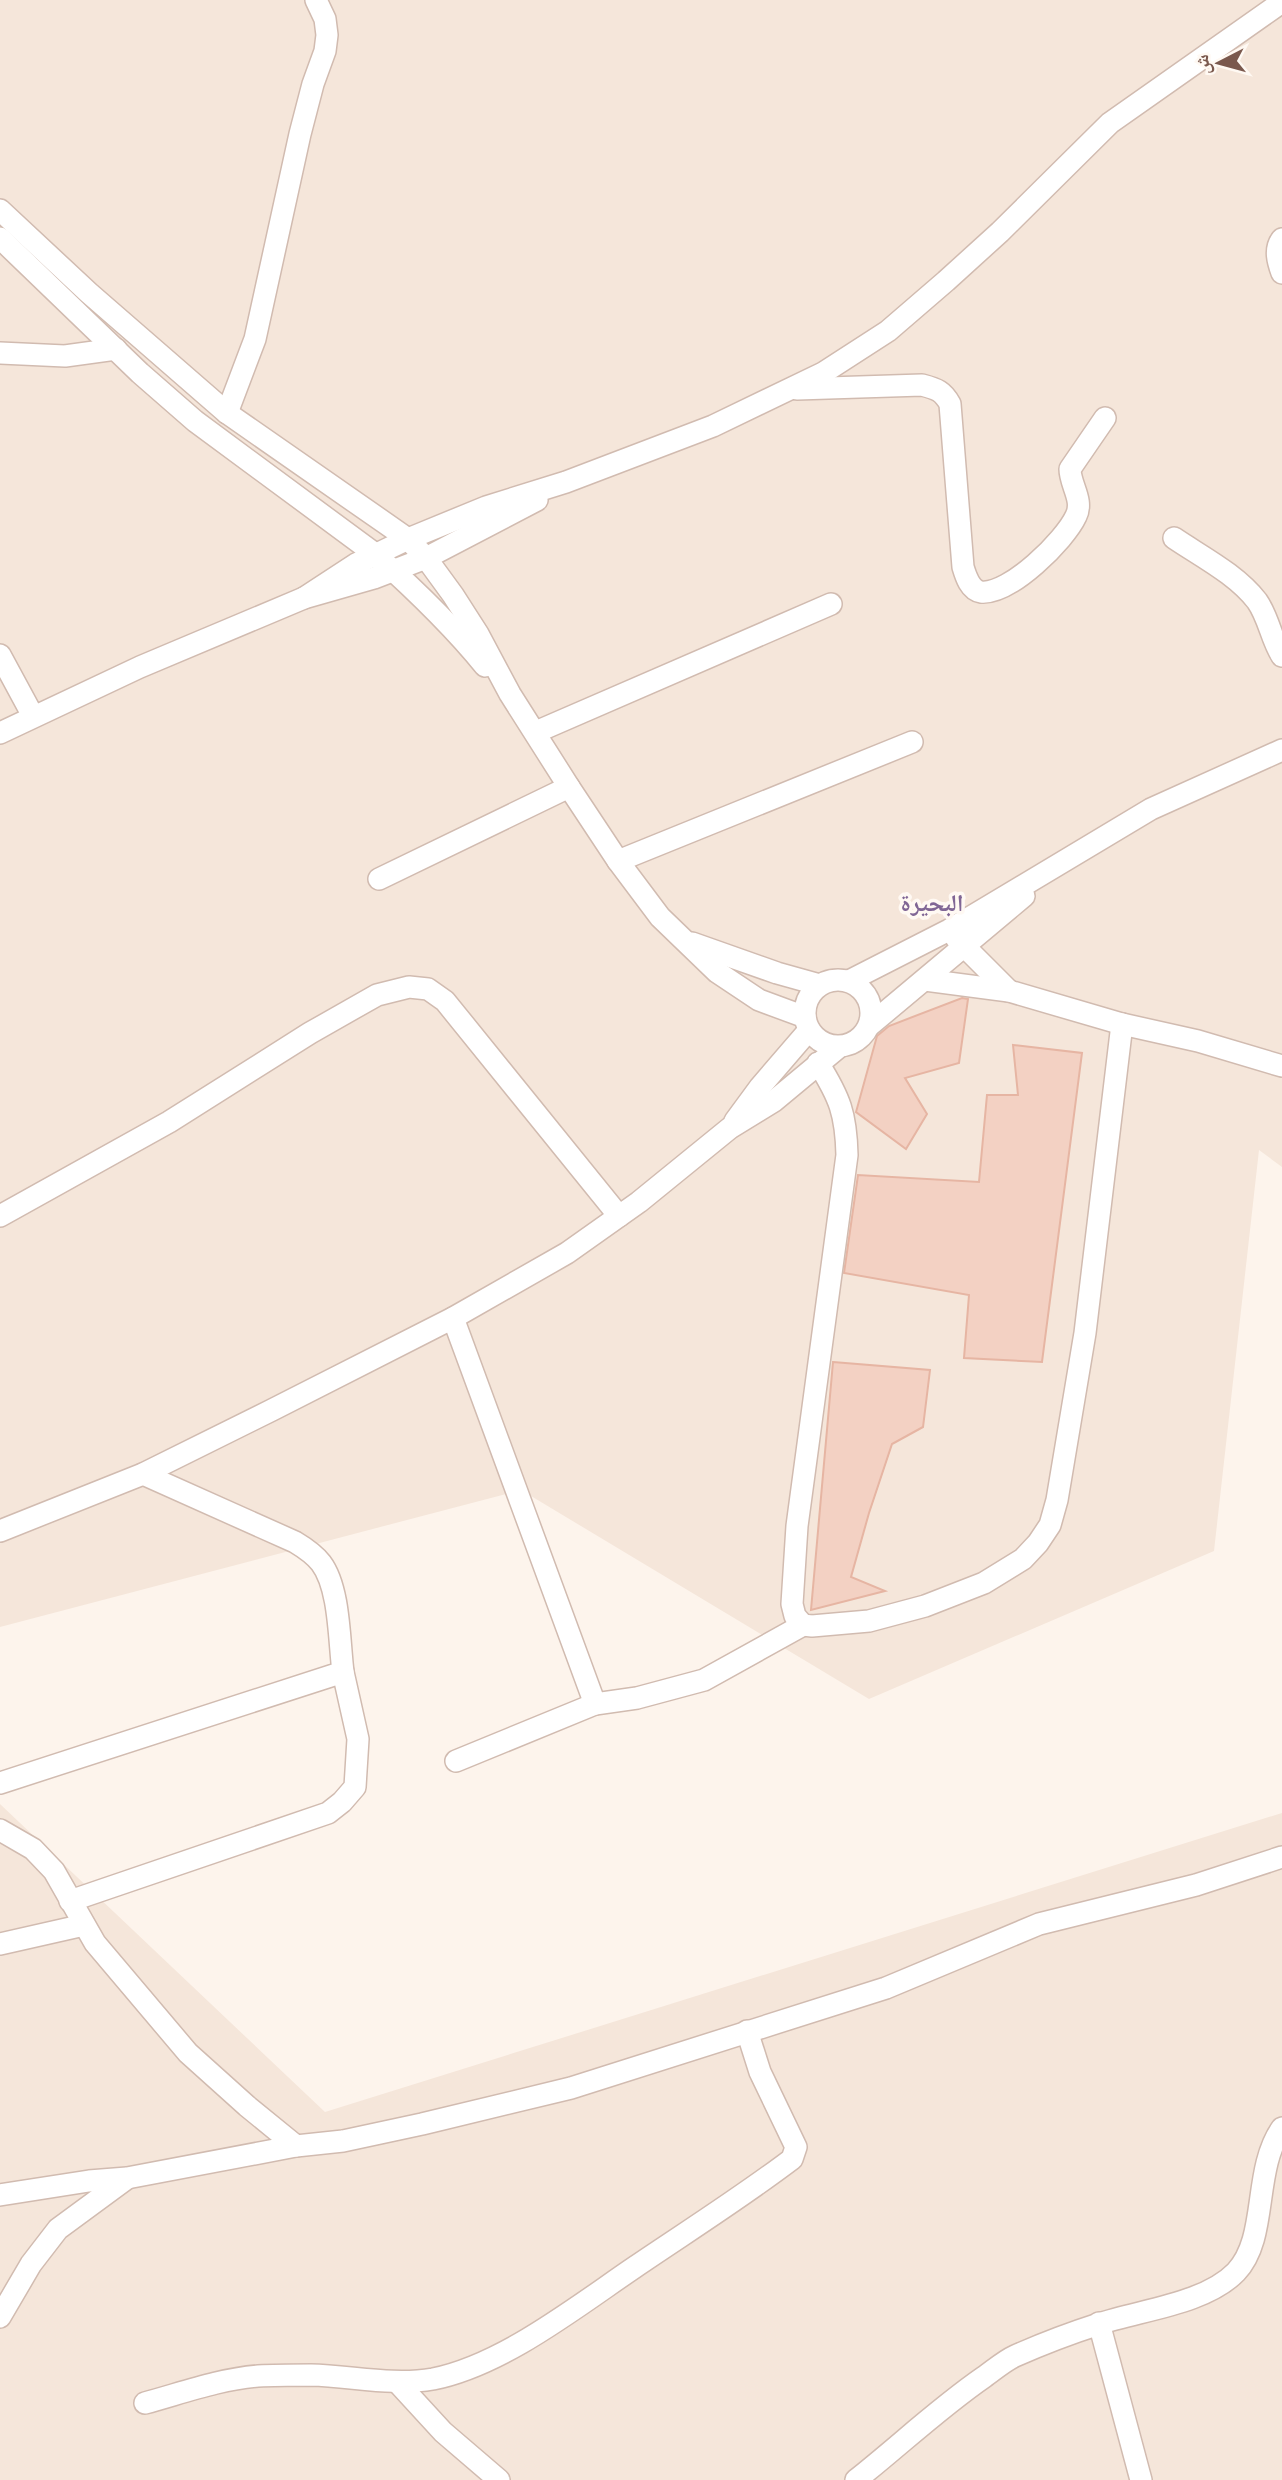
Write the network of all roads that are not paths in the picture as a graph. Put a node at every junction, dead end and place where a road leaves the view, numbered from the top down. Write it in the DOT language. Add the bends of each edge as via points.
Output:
graph roads {
  1 [pos="316,0"];
  2 [pos="1282,2"];
  3 [pos="0,210"];
  4 [pos="0,238"];
  5 [pos="1282,239"];
  6 [pos="1282,273"];
  7 [pos="116,349"];
  8 [pos="0,354"];
  9 [pos="792,389"];
  10 [pos="227,413"];
  11 [pos="1105,418"];
  12 [pos="566,482"];
  13 [pos="1174,538"];
  14 [pos="408,539"];
  15 [pos="375,554"];
  16 [pos="426,558"];
  17 [pos="394,571"];
  18 [pos="304,598"];
  19 [pos="831,604"];
  20 [pos="0,655"];
  21 [pos="1282,656"];
  22 [pos="510,694"];
  23 [pos="33,716"];
  24 [pos="536,732"];
  25 [pos="0,733"];
  26 [pos="912,742"];
  27 [pos="1282,750"];
  28 [pos="569,787"];
  29 [pos="1069,859"];
  30 [pos="618,861"];
  31 [pos="379,879"];
  32 [pos="949,930"];
  33 [pos="688,942"];
  34 [pos="964,947"];
  35 [pos="925,980"];
  36 [pos="849,981"];
  37 [pos="820,985"];
  38 [pos="1009,991"];
  39 [pos="807,1023"];
  40 [pos="1122,1024"];
  41 [pos="870,1025"];
  42 [pos="839,1047"];
  43 [pos="818,1063"];
  44 [pos="1282,1066"];
  45 [pos="730,1128"];
  46 [pos="0,1216"];
  47 [pos="620,1216"];
  48 [pos="453,1318"];
  49 [pos="143,1474"];
  50 [pos="0,1531"];
  51 [pos="803,1625"];
  52 [pos="343,1672"];
  53 [pos="594,1704"];
  54 [pos="456,1761"];
  55 [pos="0,1783"];
  56 [pos="0,1830"];
  57 [pos="1282,1857"];
  58 [pos="69,1901"];
  59 [pos="83,1925"];
  60 [pos="0,1944"];
  61 [pos="747,2031"];
  62 [pos="1282,2128"];
  63 [pos="296,2146"];
  64 [pos="1273,2171"];
  65 [pos="127,2178"];
  66 [pos="0,2195"];
  67 [pos="0,2317"];
  68 [pos="1099,2323"];
  69 [pos="398,2382"];
  70 [pos="145,2403"];
  71 [pos="499,2480"];
  72 [pos="856,2480"];
  73 [pos="1141,2480"];
  1 -- 10 [label="street" via="325,19 325,51 300,134 256,339"];
  2 -- 9 [label="street" via="1110,123 1000,232 888,331"];
  3 -- 10 [label="street"];
  4 -- 7 [label="street"];
  5 -- 6 [label="street" via="1277,253"];
  7 -- 8 [label="street" via="65,356"];
  7 -- 15 [label="street" via="195,421"];
  9 -- 11 [label="street" via="922,385 945,393 950,404 963,567 979,592 995,590 1019,576 1053,548 1078,508 1070,469"];
  9 -- 12 [label="street" via="713,426"];
  10 -- 14 [label="street"];
  12 -- 14 [label="street" via="486,507"];
  12 -- 16 [label="street"];
  13 -- 21 [label="street" via="1242,584 1268,620"];
  14 -- 15 [label="street"];
  14 -- 16 [label="street"];
  15 -- 17 [label="street"];
  15 -- 18 [label="street"];
  16 -- 17 [label="street"];
  16 -- 22 [label="street" via="478,634"];
  17 -- 18 [label="street"];
  17 -- 22 [label="street"];
  18 -- 23 [label="street"];
  19 -- 24 [label="street"];
  20 -- 23 [label="street"];
  22 -- 24 [label="street"];
  23 -- 25 [label="street"];
  24 -- 28 [label="street"];
  26 -- 30 [label="street"];
  27 -- 29 [label="street" via="1151,810"];
  28 -- 30 [label="street"];
  28 -- 31 [label="street"];
  29 -- 32 [label="street"];
  29 -- 34 [label="street"];
  30 -- 33 [label="street" via="660,917"];
  32 -- 34 [label="street"];
  32 -- 36 [label="street"];
  33 -- 37 [label="street"];
  33 -- 39 [label="street" via="718,972 759,1000"];
  34 -- 35 [label="street"];
  34 -- 38 [label="street"];
  35 -- 38 [label="street"];
  35 -- 41 [label="street"];
  36 -- 37 [label="street"];
  36 -- 41 [label="street" via="870,1004"];
  37 -- 39 [label="street" via="808,999"];
  38 -- 40 [label="street"];
  39 -- 42 [label="street" via="821,1043"];
  39 -- 45 [label="street"];
  40 -- 44 [label="street"];
  40 -- 51 [label="street" via="1085,1333 1050,1525 1023,1559 985,1583 869,1621"];
  41 -- 42 [label="street" via="852,1044"];
  42 -- 43 [label="street"];
  43 -- 45 [label="street" via="774,1101"];
  43 -- 51 [label="street" via="842,1109 847,1155 797,1526 792,1604"];
  45 -- 47 [label="street"];
  46 -- 47 [label="street" via="169,1122 377,995 409,987 428,989 445,1001"];
  47 -- 48 [label="street" via="567,1253"];
  48 -- 49 [label="street"];
  48 -- 53 [label="street"];
  49 -- 50 [label="street"];
  49 -- 52 [label="street" via="311,1552 332,1585"];
  51 -- 53 [label="street" via="704,1680"];
  52 -- 55 [label="street"];
  52 -- 58 [label="street" via="358,1739 355,1787 342,1802 328,1813"];
  53 -- 54 [label="street"];
  56 -- 58 [label="street" via="33,1849 54,1871"];
  57 -- 61 [label="street" via="1196,1885 1038,1924 886,1988"];
  58 -- 59 [label="street"];
  59 -- 60 [label="street"];
  59 -- 63 [label="street" via="188,2053"];
  61 -- 63 [label="street" via="558,2091 342,2141"];
  61 -- 69 [label="street" via="760,2072 796,2147 792,2159 503,2352 433,2379"];
  62 -- 64 [label="street" via="1274,2140"];
  63 -- 65 [label="street"];
  64 -- 68 [label="street" via="1247,2257 1218,2287"];
  65 -- 66 [label="street"];
  65 -- 67 [label="street" via="58,2230 31,2264"];
  68 -- 72 [label="street" via="1012,2357 959,2394"];
  68 -- 73 [label="street"];
  69 -- 70 [label="street" via="257,2376"];
  69 -- 71 [label="street" via="443,2432"];
}
